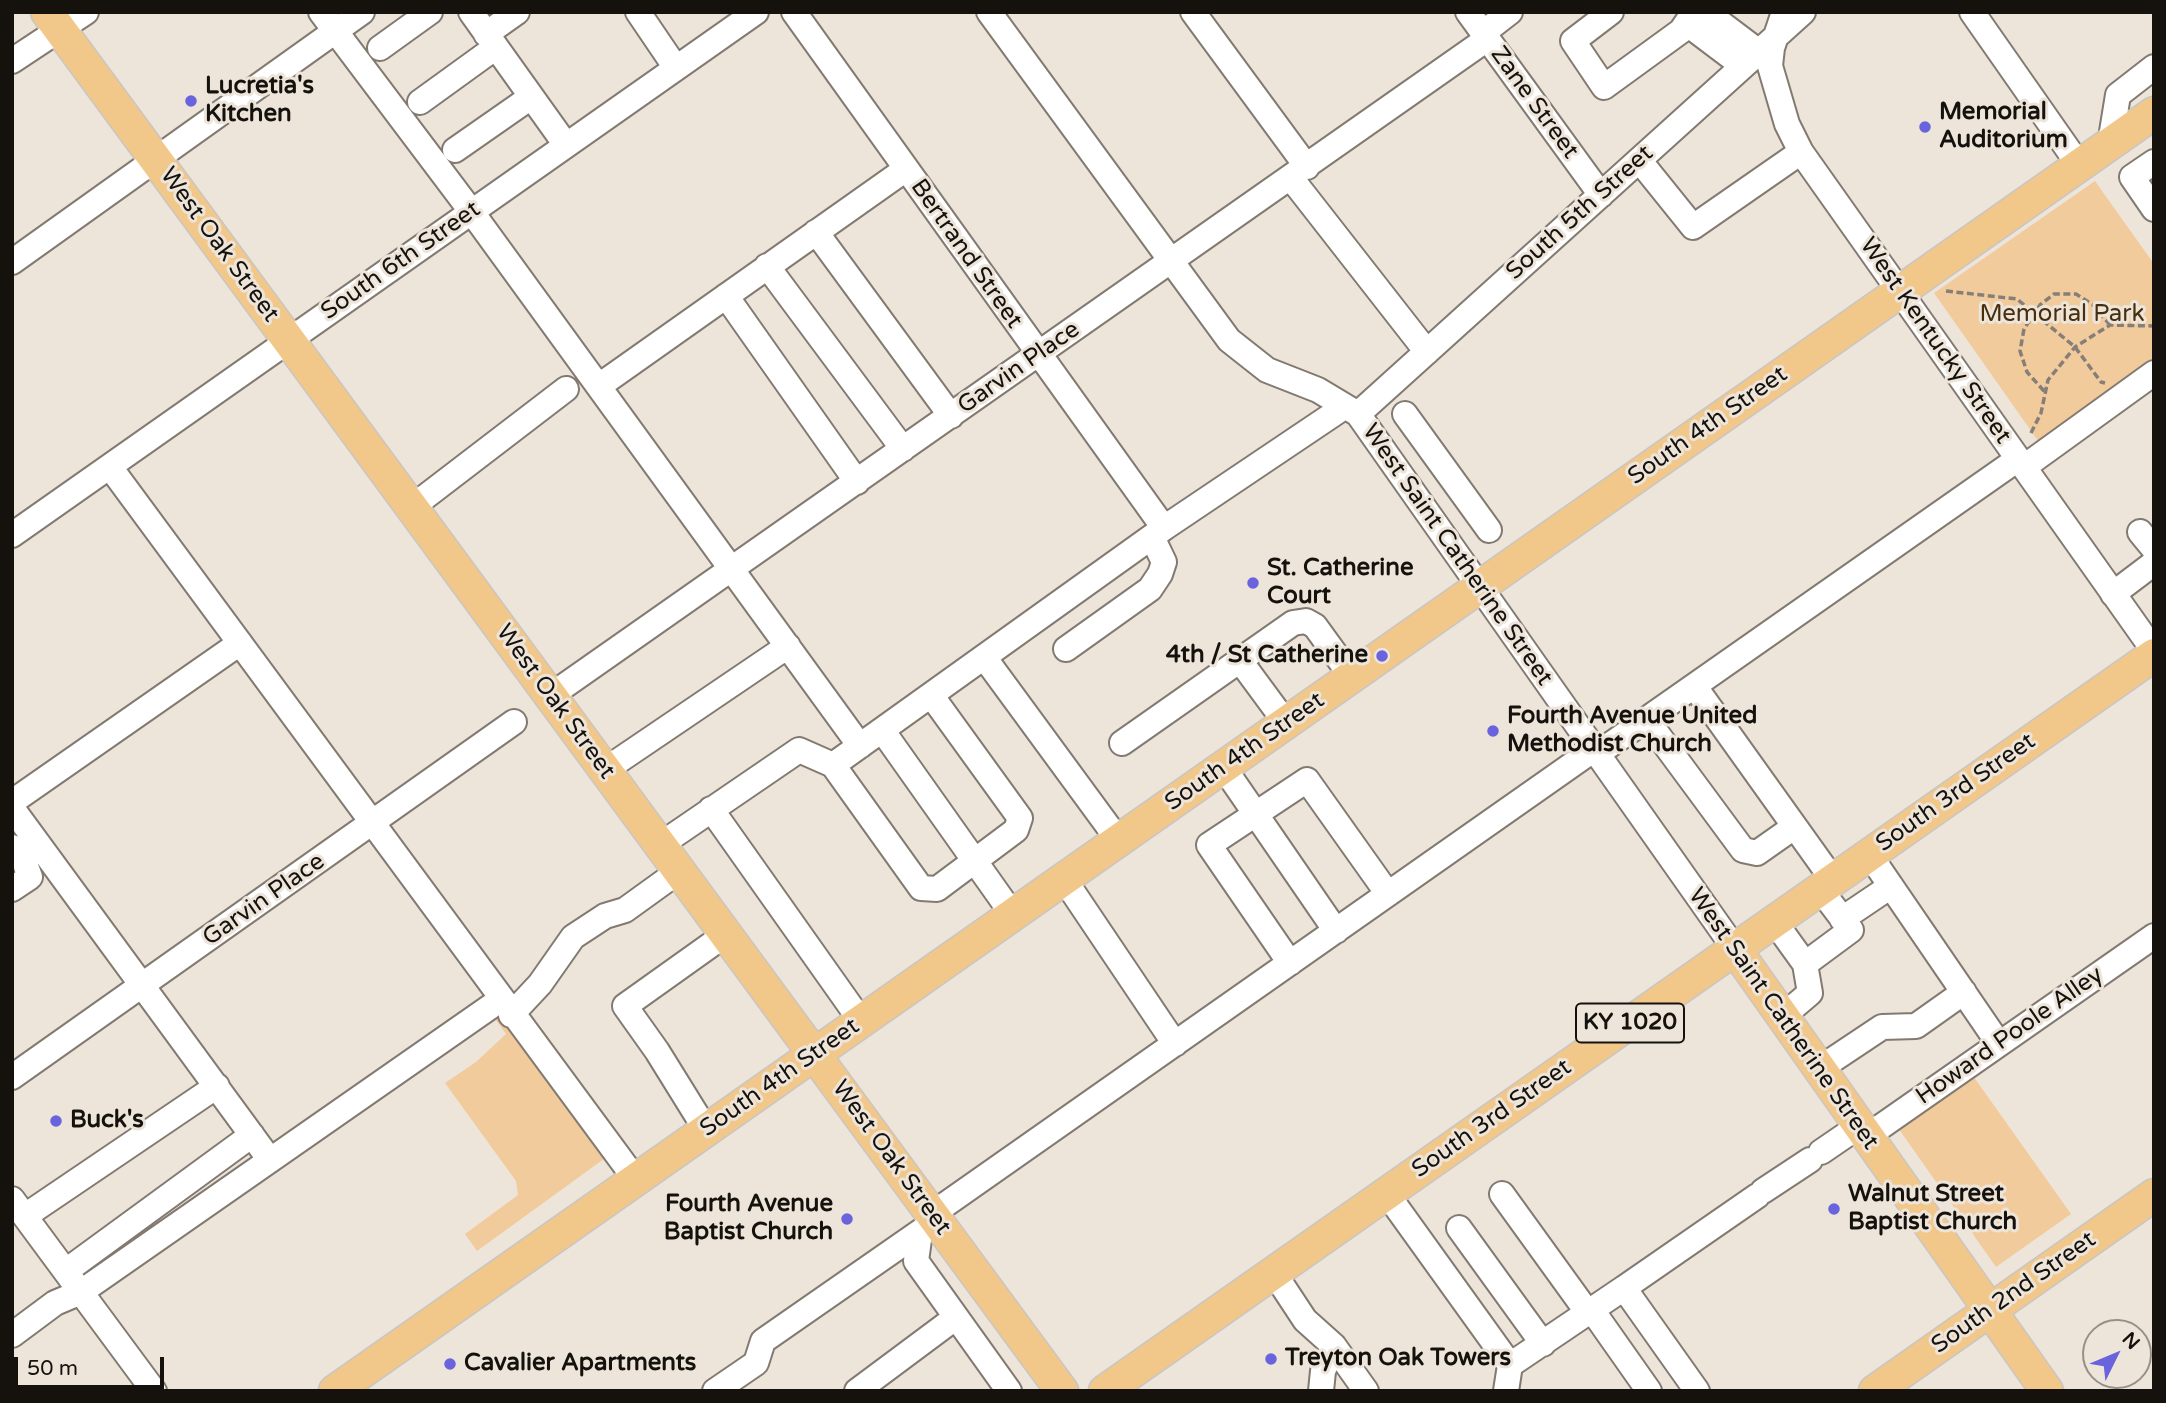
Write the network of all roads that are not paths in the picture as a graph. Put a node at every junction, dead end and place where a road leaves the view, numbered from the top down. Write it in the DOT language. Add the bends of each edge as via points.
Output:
graph roads {
  1 [pos="86,12"];
  2 [pos="362,12"];
  3 [pos="430,12"];
  4 [pos="471,12"];
  5 [pos="517,12"];
  6 [pos="638,12"];
  7 [pos="756,12"];
  8 [pos="794,12"];
  9 [pos="989,12"];
  10 [pos="1194,12"];
  11 [pos="1468,12"];
  12 [pos="1510,12"];
  13 [pos="1611,12"];
  14 [pos="1803,12"];
  15 [pos="1972,12"];
  16 [pos="1698,13"];
  17 [pos="54,21"];
  18 [pos="328,21"];
  19 [pos="1781,23"];
  20 [pos="1485,36"];
  21 [pos="491,41"];
  22 [pos="380,48"];
  23 [pos="1751,59"];
  24 [pos="12,61"];
  25 [pos="2154,67"];
  26 [pos="676,68"];
  27 [pos="531,97"];
  28 [pos="420,102"];
  29 [pos="2154,113"];
  30 [pos="2109,144"];
  31 [pos="566,145"];
  32 [pos="455,150"];
  33 [pos="1801,152"];
  34 [pos="1639,160"];
  35 [pos="157,161"];
  36 [pos="2154,162"];
  37 [pos="2079,165"];
  38 [pos="906,169"];
  39 [pos="1299,172"];
  40 [pos="1601,195"];
  41 [pos="2154,209"];
  42 [pos="471,211"];
  43 [pos="816,232"];
  44 [pos="12,262"];
  45 [pos="1171,262"];
  46 [pos="767,267"];
  47 [pos="1900,291"];
  48 [pos="726,296"];
  49 [pos="289,340"];
  50 [pos="1427,352"];
  51 [pos="1038,355"];
  52 [pos="2154,373"];
  53 [pos="599,386"];
  54 [pos="566,389"];
  55 [pos="1351,410"];
  56 [pos="1405,414"];
  57 [pos="951,416"];
  58 [pos="1426,443"];
  59 [pos="903,449"];
  60 [pos="2021,463"];
  61 [pos="1393,466"];
  62 [pos="110,467"];
  63 [pos="857,482"];
  64 [pos="412,507"];
  65 [pos="1158,533"];
  66 [pos="12,535"];
  67 [pos="1449,544"];
  68 [pos="2154,564"];
  69 [pos="733,569"];
  70 [pos="1479,587"];
  71 [pos="2113,594"];
  72 [pos="240,643"];
  73 [pos="788,646"];
  74 [pos="1066,649"];
  75 [pos="2154,653"];
  76 [pos="984,657"];
  77 [pos="1241,662"];
  78 [pos="1352,677"];
  79 [pos="1695,687"];
  80 [pos="550,695"];
  81 [pos="931,695"];
  82 [pos="1647,720"];
  83 [pos="514,722"];
  84 [pos="1286,723"];
  85 [pos="882,730"];
  86 [pos="1122,743"];
  87 [pos="860,746"];
  88 [pos="1595,752"];
  89 [pos="833,765"];
  90 [pos="1224,768"];
  91 [pos="605,770"];
  92 [pos="12,802"];
  93 [pos="12,808"];
  94 [pos="711,809"];
  95 [pos="1256,813"];
  96 [pos="374,823"];
  97 [pos="1794,827"];
  98 [pos="1119,841"];
  99 [pos="660,845"];
  100 [pos="12,847"];
  101 [pos="1869,854"];
  102 [pos="975,861"];
  103 [pos="679,870"];
  104 [pos="1064,879"];
  105 [pos="1827,885"];
  106 [pos="1891,886"];
  107 [pos="12,889"];
  108 [pos="1388,894"];
  109 [pos="1013,915"];
  110 [pos="1842,919"];
  111 [pos="1774,921"];
  112 [pos="1336,931"];
  113 [pos="726,934"];
  114 [pos="2154,936"];
  115 [pos="1735,949"];
  116 [pos="1290,963"];
  117 [pos="1805,964"];
  118 [pos="144,985"];
  119 [pos="1964,992"];
  120 [pos="506,1007"];
  121 [pos="1783,1016"];
  122 [pos="861,1021"];
  123 [pos="1175,1044"];
  124 [pos="1999,1044"];
  125 [pos="814,1054"];
  126 [pos="1819,1069"];
  127 [pos="12,1077"];
  128 [pos="217,1086"];
  129 [pos="706,1130"];
  130 [pos="1863,1131"];
  131 [pos="252,1135"];
  132 [pos="270,1160"];
  133 [pos="636,1180"];
  134 [pos="1387,1194"];
  135 [pos="1502,1194"];
  136 [pos="2154,1195"];
  137 [pos="19,1208"];
  138 [pos="929,1222"];
  139 [pos="1459,1228"];
  140 [pos="66,1271"];
  141 [pos="1273,1273"];
  142 [pos="1624,1288"];
  143 [pos="81,1292"];
  144 [pos="1989,1310"];
  145 [pos="1590,1311"];
  146 [pos="955,1318"];
  147 [pos="12,1335"];
  148 [pos="1543,1344"];
  149 [pos="1334,1346"];
  150 [pos="1510,1366"];
  151 [pos="154,1391"];
  152 [pos="335,1391"];
  153 [pos="715,1391"];
  154 [pos="857,1391"];
  155 [pos="1009,1391"];
  156 [pos="1062,1391"];
  157 [pos="1105,1391"];
  158 [pos="1321,1391"];
  159 [pos="1366,1391"];
  160 [pos="1506,1391"];
  161 [pos="1649,1391"];
  162 [pos="1697,1391"];
  163 [pos="1875,1391"];
  164 [pos="2047,1391"];
  1 -- 17 [label="street"];
  2 -- 18 [label="street"];
  3 -- 22 [label="street"];
  4 -- 21 [label="street"];
  5 -- 21 [label="street"];
  6 -- 26 [label="street"];
  7 -- 26 [label="street, South 6th Street"];
  8 -- 38 [label="street, Bertrand Street"];
  9 -- 45 [label="street, West Saint Catherine Street"];
  10 -- 39 [label="street"];
  11 -- 20 [label="street, Zane Street"];
  12 -- 20 [label="street, Garvin Place"];
  13 -- 16 [label="street" via="1573,41 1604,87 1681,31"];
  14 -- 19 [label="street, South 5th Street"];
  15 -- 37 [label="street"];
  16 -- 23 [label="street" via="1694,29"];
  17 -- 24 [label="street"];
  17 -- 35 [label="main road, West Oak Street"];
  18 -- 35 [label="street"];
  18 -- 42 [label="street"];
  19 -- 23 [label="street, South 5th Street"];
  19 -- 33 [label="street, West Kentucky Street" via="1772,48 1772,78"];
  20 -- 39 [label="street, Garvin Place"];
  20 -- 40 [label="street, Zane Street"];
  21 -- 27 [label="street"];
  21 -- 28 [label="street"];
  23 -- 34 [label="street, South 5th Street"];
  25 -- 30 [label="street" via="2118,96"];
  26 -- 31 [label="street, South 6th Street"];
  27 -- 31 [label="street"];
  27 -- 32 [label="street"];
  29 -- 30 [label="main road, South 4th Street"];
  30 -- 37 [label="main road, South 4th Street"];
  31 -- 42 [label="street, South 6th Street"];
  33 -- 34 [label="street" via="1693,227"];
  33 -- 47 [label="street, West Kentucky Street"];
  34 -- 40 [label="street, South 5th Street"];
  35 -- 44 [label="street"];
  35 -- 49 [label="main road, West Oak Street"];
  36 -- 41 [label="street" via="2132,177"];
  37 -- 47 [label="main road, South 4th Street"];
  38 -- 43 [label="street"];
  38 -- 51 [label="street, Bertrand Street"];
  39 -- 45 [label="street, Garvin Place"];
  39 -- 50 [label="street"];
  40 -- 50 [label="street, South 5th Street"];
  42 -- 49 [label="street, South 6th Street"];
  42 -- 53 [label="street"];
  43 -- 46 [label="street"];
  43 -- 57 [label="street"];
  45 -- 51 [label="street, Garvin Place"];
  45 -- 55 [label="street, West Saint Catherine Street" via="1240,352"];
  46 -- 48 [label="street"];
  46 -- 59 [label="street"];
  47 -- 60 [label="street, West Kentucky Street"];
  47 -- 70 [label="main road, South 4th Street"];
  48 -- 53 [label="street"];
  48 -- 63 [label="street"];
  49 -- 62 [label="street, South 6th Street"];
  49 -- 64 [label="main road, West Oak Street"];
  50 -- 55 [label="street, South 5th Street"];
  51 -- 57 [label="street, Garvin Place"];
  51 -- 65 [label="street, Bertrand Street"];
  52 -- 60 [label="street"];
  53 -- 69 [label="street"];
  54 -- 64 [label="street"];
  55 -- 61 [label="street, West Saint Catherine Street"];
  55 -- 65 [label="street, South 5th Street"];
  56 -- 58 [label="street"];
  57 -- 59 [label="street, Garvin Place"];
  58 -- 61 [label="street"];
  58 -- 67 [label="street" via="1485,525"];
  59 -- 63 [label="street, Garvin Place"];
  60 -- 71 [label="street, West Kentucky Street"];
  60 -- 79 [label="street"];
  61 -- 67 [label="street, West Saint Catherine Street"];
  62 -- 66 [label="street, South 6th Street"];
  62 -- 72 [label="street"];
  63 -- 69 [label="street, Garvin Place"];
  64 -- 80 [label="main road, West Oak Street"];
  65 -- 74 [label="street, Bertrand Street" via="1164,562 1150,589"];
  65 -- 76 [label="street, South 5th Street"];
  67 -- 70 [label="street, West Saint Catherine Street"];
  68 -- 71 [label="street"];
  69 -- 73 [label="street"];
  69 -- 80 [label="street, Garvin Place"];
  70 -- 78 [label="main road, South 4th Street"];
  70 -- 88 [label="street, West Saint Catherine Street"];
  71 -- 75 [label="street, West Kentucky Street"];
  72 -- 92 [label="street"];
  72 -- 96 [label="street"];
  73 -- 87 [label="street"];
  73 -- 91 [label="street"];
  75 -- 101 [label="main road, South 3rd Street / KY 1020"];
  76 -- 81 [label="street, South 5th Street"];
  76 -- 98 [label="street"];
  77 -- 78 [label="street" via="1293,623 1306,621 1315,626"];
  77 -- 84 [label="street"];
  77 -- 86 [label="street"];
  78 -- 84 [label="main road, South 4th Street"];
  79 -- 82 [label="street"];
  79 -- 97 [label="street"];
  80 -- 91 [label="main road, West Oak Street"];
  81 -- 85 [label="street, South 5th Street"];
  81 -- 102 [label="street" via="1020,818 1016,831"];
  82 -- 88 [label="street"];
  82 -- 97 [label="street" via="1743,850 1757,853"];
  83 -- 96 [label="street, Garvin Place"];
  84 -- 90 [label="main road, South 4th Street"];
  85 -- 87 [label="street, South 5th Street"];
  85 -- 102 [label="street"];
  87 -- 89 [label="street, South 5th Street"];
  88 -- 108 [label="street"];
  88 -- 115 [label="street, West Saint Catherine Street"];
  89 -- 94 [label="street" via="799,750"];
  89 -- 102 [label="street" via="921,888 937,889"];
  90 -- 95 [label="street"];
  90 -- 98 [label="main road, South 4th Street"];
  91 -- 99 [label="main road, West Oak Street"];
  93 -- 118 [label="street"];
  94 -- 99 [label="street"];
  94 -- 122 [label="street"];
  95 -- 108 [label="street" via="1307,780"];
  95 -- 112 [label="street"];
  95 -- 116 [label="street" via="1209,845"];
  96 -- 118 [label="street, Garvin Place"];
  96 -- 120 [label="street"];
  97 -- 105 [label="street"];
  98 -- 104 [label="main road, South 4th Street"];
  99 -- 103 [label="main road, West Oak Street"];
  100 -- 107 [label="street" via="30,877"];
  101 -- 105 [label="main road, South 3rd Street / KY 1020"];
  101 -- 106 [label="street"];
  102 -- 109 [label="street"];
  103 -- 113 [label="main road, West Oak Street"];
  103 -- 120 [label="street" via="625,910 573,937 540,985"];
  104 -- 109 [label="main road, South 4th Street"];
  104 -- 123 [label="street"];
  105 -- 110 [label="street"];
  105 -- 111 [label="main road, South 3rd Street / KY 1020"];
  106 -- 110 [label="street"];
  106 -- 119 [label="street"];
  108 -- 112 [label="street"];
  109 -- 122 [label="main road, South 4th Street"];
  110 -- 117 [label="street" via="1851,930"];
  111 -- 115 [label="main road, South 3rd Street / KY 1020"];
  111 -- 117 [label="street"];
  112 -- 116 [label="street"];
  113 -- 125 [label="main road, West Oak Street"];
  113 -- 129 [label="street" via="625,1006"];
  114 -- 124 [label="street, Howard Poole Alley"];
  115 -- 121 [label="main road, West Saint Catherine Street"];
  115 -- 134 [label="main road, South 3rd Street / KY 1020"];
  116 -- 123 [label="street"];
  117 -- 121 [label="street" via="1811,993"];
  118 -- 127 [label="street, Garvin Place"];
  118 -- 128 [label="street"];
  119 -- 124 [label="street"];
  119 -- 126 [label="street" via="1916,1026 1882,1027"];
  120 -- 132 [label="street"];
  120 -- 133 [label="street"];
  121 -- 126 [label="main road, West Saint Catherine Street"];
  122 -- 125 [label="main road, South 4th Street"];
  123 -- 138 [label="street"];
  124 -- 130 [label="street, Howard Poole Alley"];
  125 -- 129 [label="main road, South 4th Street"];
  125 -- 138 [label="main road, West Oak Street"];
  126 -- 130 [label="main road, West Saint Catherine Street"];
  128 -- 131 [label="street"];
  128 -- 137 [label="street"];
  129 -- 133 [label="main road, South 4th Street"];
  130 -- 142 [label="street, Howard Poole Alley" via="1816,1156"];
  130 -- 144 [label="main road, West Saint Catherine Street"];
  131 -- 132 [label="street"];
  131 -- 140 [label="street"];
  132 -- 143 [label="street"];
  133 -- 152 [label="main road, South 4th Street"];
  134 -- 141 [label="main road, South 3rd Street / KY 1020"];
  134 -- 150 [label="street"];
  135 -- 145 [label="street"];
  136 -- 144 [label="main road, South 2nd Street"];
  137 -- 140 [label="street"];
  138 -- 146 [label="street" via="916,1261"];
  138 -- 153 [label="street" via="763,1341 756,1363"];
  138 -- 156 [label="main road, West Oak Street"];
  139 -- 148 [label="street"];
  140 -- 143 [label="street"];
  141 -- 149 [label="street" via="1306,1320"];
  141 -- 157 [label="main road, South 3rd Street / KY 1020"];
  142 -- 145 [label="street, Howard Poole Alley"];
  142 -- 162 [label="street"];
  143 -- 147 [label="street" via="55,1303"];
  143 -- 151 [label="street"];
  144 -- 163 [label="main road, South 2nd Street"];
  144 -- 164 [label="main road, West Saint Catherine Street"];
  145 -- 148 [label="street, Howard Poole Alley"];
  145 -- 161 [label="street"];
  146 -- 154 [label="street"];
  146 -- 155 [label="street"];
  148 -- 150 [label="street, Howard Poole Alley"];
  149 -- 158 [label="street" via="1323,1371"];
  149 -- 159 [label="street"];
  150 -- 160 [label="street"];
}
